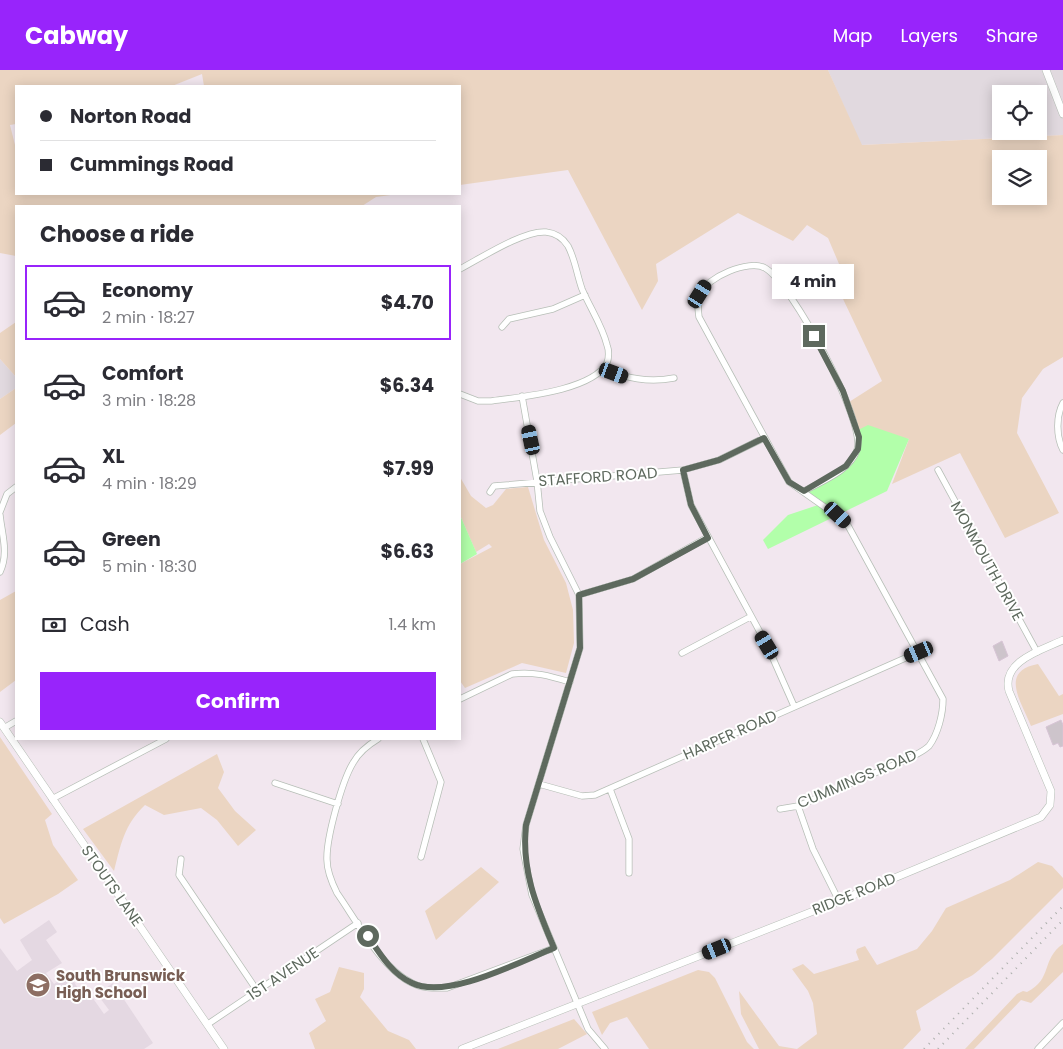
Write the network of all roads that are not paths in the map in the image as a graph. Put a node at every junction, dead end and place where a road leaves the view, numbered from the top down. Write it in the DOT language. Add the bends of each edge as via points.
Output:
graph roads {
  1 [pos="1046,70"];
  2 [pos="1063,114"];
  3 [pos="461,268"];
  4 [pos="585,296"];
  5 [pos="502,326"];
  6 [pos="602,369"];
  7 [pos="674,378"];
  8 [pos="461,394"];
  9 [pos="522,396"];
  10 [pos="1063,403"];
  11 [pos="764,438"];
  12 [pos="1063,450"];
  13 [pos="683,470"];
  14 [pos="938,470"];
  15 [pos="538,481"];
  16 [pos="15,488"];
  17 [pos="804,491"];
  18 [pos="490,492"];
  19 [pos="0,513"];
  20 [pos="708,538"];
  21 [pos="0,572"];
  22 [pos="579,595"];
  23 [pos="750,617"];
  24 [pos="1063,640"];
  25 [pos="919,652"];
  26 [pos="1037,652"];
  27 [pos="682,654"];
  28 [pos="570,682"];
  29 [pos="461,699"];
  30 [pos="794,706"];
  31 [pos="15,721"];
  32 [pos="2,725"];
  33 [pos="164,740"];
  34 [pos="376,740"];
  35 [pos="423,740"];
  36 [pos="275,783"];
  37 [pos="539,784"];
  38 [pos="610,789"];
  39 [pos="52,799"];
  40 [pos="338,804"];
  41 [pos="798,806"];
  42 [pos="780,809"];
  43 [pos="421,857"];
  44 [pos="181,859"];
  45 [pos="629,873"];
  46 [pos="839,901"];
  47 [pos="358,923"];
  48 [pos="554,948"];
  49 [pos="258,992"];
  50 [pos="577,1005"];
  51 [pos="1063,1023"];
  52 [pos="208,1024"];
  53 [pos="477,1046"];
  54 [pos="224,1049"];
  55 [pos="462,1049"];
  56 [pos="605,1049"];
  57 [pos="1038,1049"];
  1 -- 2 [label="street"];
  3 -- 4 [label="street" via="534,232 548,232 567,245"];
  4 -- 5 [label="street" via="553,309 509,319"];
  4 -- 6 [label="street" via="607,343 608,362"];
  6 -- 7 [label="street" via="647,381"];
  6 -- 9 [label="street" via="572,386"];
  8 -- 9 [label="street" via="491,401"];
  9 -- 15 [label="street"];
  10 -- 12 [label="street" via="1058,414"];
  11 -- 13 [label="street, STAFFORD ROAD" via="719,460"];
  11 -- 17 [label="street, CUMMINGS ROAD" via="789,482"];
  11 -- 17 [label="street, CUMMINGS ROAD" via="699,317 700,294 706,285 742,265 765,267 775,275 798,308 843,391 859,437 858,449 846,466"];
  13 -- 15 [label="street, STAFFORD ROAD"];
  13 -- 20 [label="street" via="691,505"];
  14 -- 26 [label="street, MONMOUTH DRIVE"];
  15 -- 18 [label="street, STAFFORD ROAD" via="494,486"];
  15 -- 22 [label="street" via="540,511"];
  16 -- 19 [label="street" via="7,494"];
  17 -- 25 [label="street, CUMMINGS ROAD" via="846,522"];
  19 -- 21 [label="street" via="6,561"];
  20 -- 22 [label="street" via="633,579"];
  20 -- 23 [label="street"];
  22 -- 28 [label="street" via="580,648"];
  23 -- 27 [label="street"];
  23 -- 30 [label="street" via="767,645"];
  24 -- 26 [label="street, RIDGE ROAD"];
  25 -- 30 [label="street, HARPER ROAD"];
  25 -- 41 [label="street, CUMMINGS ROAD" via="943,699 940,717 928,747"];
  26 -- 46 [label="street, RIDGE ROAD" via="1015,666 1008,684 1050,789 1051,801 1046,812"];
  28 -- 29 [label="street" via="540,673 512,674"];
  28 -- 37 [label="street"];
  30 -- 38 [label="street, HARPER ROAD"];
  31 -- 32 [label="street"];
  32 -- 39 [label="street, STOUTS LANE"];
  33 -- 39 [label="street"];
  34 -- 40 [label="street" via="354,762"];
  35 -- 43 [label="street" via="441,782"];
  36 -- 40 [label="street"];
  37 -- 38 [label="street, HARPER ROAD" via="582,796 595,796"];
  37 -- 48 [label="street" via="526,825 523,849 532,895"];
  38 -- 45 [label="street" via="629,839"];
  39 -- 52 [label="street, STOUTS LANE"];
  40 -- 47 [label="street" via="328,846 328,867 334,887"];
  41 -- 42 [label="street, CUMMINGS ROAD"];
  41 -- 46 [label="street" via="813,849"];
  44 -- 49 [label="street" via="180,875"];
  46 -- 50 [label="street, RIDGE ROAD"];
  47 -- 48 [label="street" via="394,970 412,984 429,988 447,988 476,979"];
  47 -- 49 [label="street, 1ST AVENUE"];
  48 -- 50 [label="street"];
  49 -- 52 [label="street, 1ST AVENUE"];
  50 -- 53 [label="street, RIDGE ROAD"];
  50 -- 56 [label="street" via="588,1028"];
  51 -- 57 [label="street"];
  52 -- 54 [label="street, STOUTS LANE"];
  53 -- 55 [label="street, RIDGE ROAD"];
}
